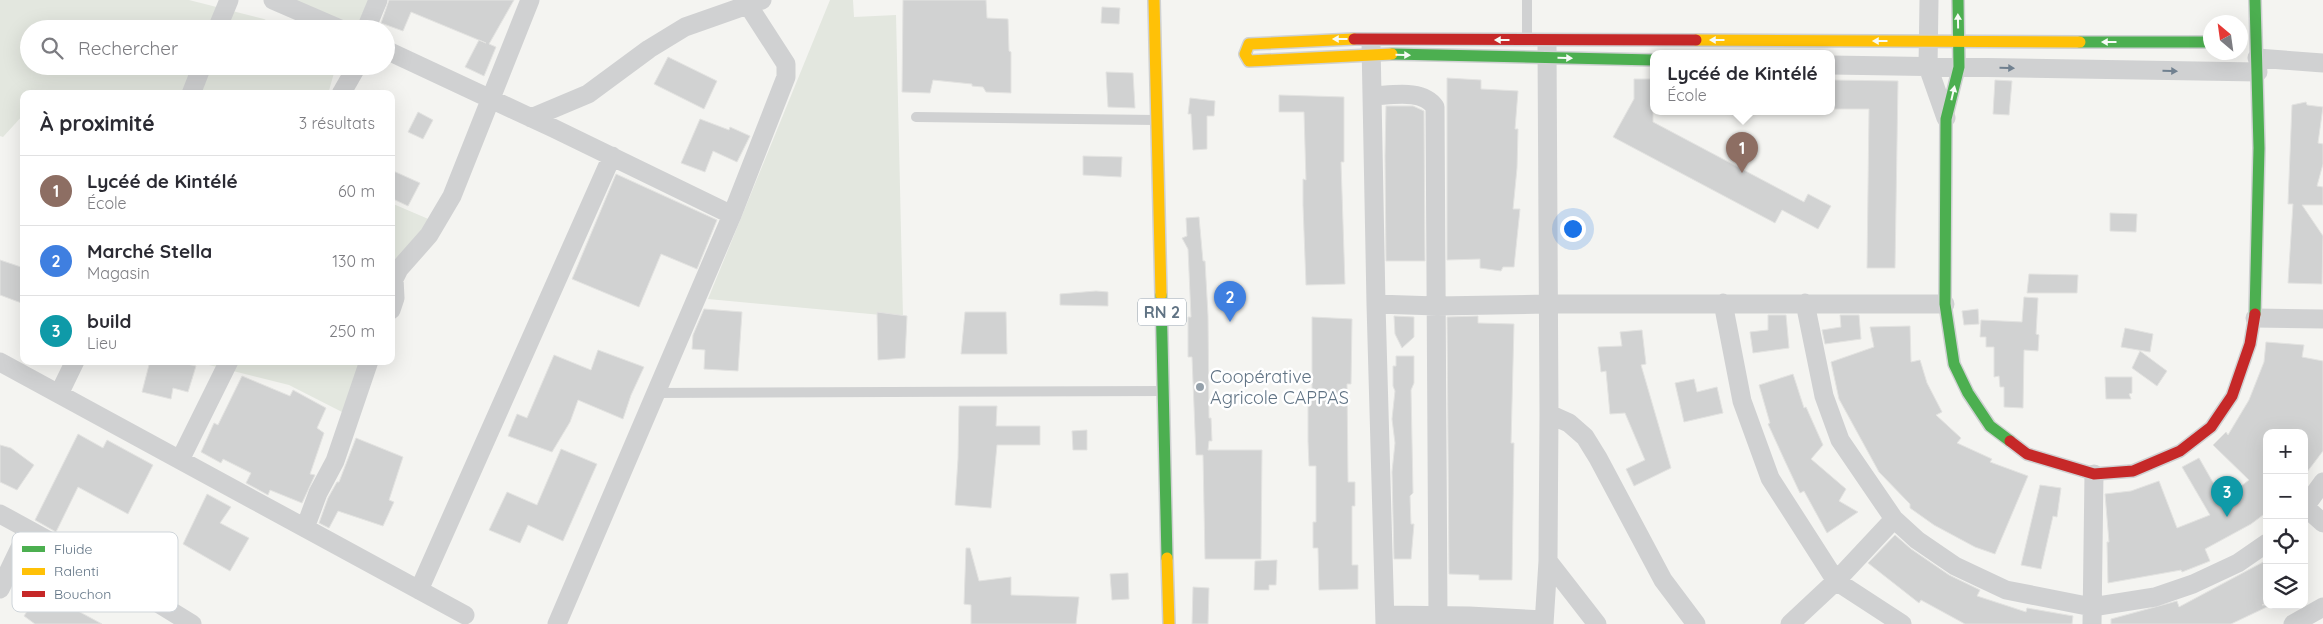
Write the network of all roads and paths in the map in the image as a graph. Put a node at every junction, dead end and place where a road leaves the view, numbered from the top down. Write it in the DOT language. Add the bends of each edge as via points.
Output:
graph roads {
  1 [pos="229,0"];
  2 [pos="272,0"];
  3 [pos="378,0"];
  4 [pos="530,0"];
  5 [pos="1154,0"];
  6 [pos="1527,0"];
  7 [pos="1929,0"];
  8 [pos="1958,0"];
  9 [pos="2255,0"];
  10 [pos="755,2"];
  11 [pos="221,20"];
  12 [pos="319,20"];
  13 [pos="370,20"];
  14 [pos="1527,40"];
  15 [pos="1928,41"];
  16 [pos="1959,41"];
  17 [pos="2203,42"];
  18 [pos="1371,47"];
  19 [pos="1547,48"];
  20 [pos="395,54"];
  21 [pos="2253,54"];
  22 [pos="1650,60"];
  23 [pos="2323,63"];
  24 [pos="1835,65"];
  25 [pos="1959,67"];
  26 [pos="1928,68"];
  27 [pos="198,75"];
  28 [pos="352,75"];
  29 [pos="193,90"];
  30 [pos="343,90"];
  31 [pos="1374,96"];
  32 [pos="490,98"];
  33 [pos="916,117"];
  34 [pos="531,118"];
  35 [pos="1946,119"];
  36 [pos="1157,120"];
  37 [pos="612,156"];
  38 [pos="732,215"];
  39 [pos="395,276"];
  40 [pos="1805,303"];
  41 [pos="1376,304"];
  42 [pos="1547,304"];
  43 [pos="1723,304"];
  44 [pos="1945,304"];
  45 [pos="1437,306"];
  46 [pos="2255,318"];
  47 [pos="2323,319"];
  48 [pos="0,362"];
  49 [pos="73,365"];
  50 [pos="227,365"];
  51 [pos="369,365"];
  52 [pos="1164,391"];
  53 [pos="656,393"];
  54 [pos="59,394"];
  55 [pos="1549,414"];
  56 [pos="180,460"];
  57 [pos="2094,474"];
  58 [pos="2323,482"];
  59 [pos="2308,503"];
  60 [pos="2308,510"];
  61 [pos="0,514"];
  62 [pos="1894,519"];
  63 [pos="2323,523"];
  64 [pos="305,528"];
  65 [pos="28,531"];
  66 [pos="2263,546"];
  67 [pos="1548,561"];
  68 [pos="12,565"];
  69 [pos="1836,580"];
  70 [pos="0,590"];
  71 [pos="419,590"];
  72 [pos="2323,607"];
  73 [pos="172,612"];
  74 [pos="465,615"];
  75 [pos="2092,615"];
  76 [pos="1438,616"];
  77 [pos="1385,620"];
  78 [pos="1469,620"];
  79 [pos="1544,622"];
  80 [pos="192,624"];
  81 [pos="557,624"];
  82 [pos="1169,624"];
  83 [pos="1597,624"];
  84 [pos="1696,624"];
  85 [pos="1790,624"];
  86 [pos="1902,624"];
  87 [pos="2293,624"];
  1 -- 11 [label="street"];
  2 -- 12 [label="street"];
  3 -- 13 [label="street"];
  4 -- 32 [label="street"];
  5 -- 36 [label="main road, RN 2"];
  6 -- 14 [label="lane"];
  7 -- 15 [label="street"];
  16 -- 8 [label="main road, one-way"];
  9 -- 21 [label="main road"];
  10 -- 34 [label="street" via="685,27 588,94"];
  10 -- 38 [label="street" via="786,64 786,77"];
  14 -- 18 [label="main road, one-way"];
  14 -- 19 [label="main road"];
  15 -- 16 [label="main road"];
  15 -- 19 [label="main road, one-way"];
  15 -- 26 [label="street"];
  17 -- 16 [label="main road, one-way"];
  16 -- 25 [label="main road"];
  18 -- 18 [label="main road, one-way" via="1332,39 1249,44 1245,54 1249,61"];
  18 -- 19 [label="main road, one-way"];
  18 -- 31 [label="street"];
  19 -- 22 [label="main road, one-way"];
  19 -- 42 [label="street"];
  20 -- 32 [label="street"];
  21 -- 23 [label="street"];
  25 -- 21 [label="street, one-way"];
  21 -- 46 [label="main road" via="2259,148"];
  24 -- 26 [label="street"];
  25 -- 26 [label="street"];
  35 -- 25 [label="main road, one-way"];
  26 -- 35 [label="street"];
  27 -- 29 [label="street"];
  28 -- 30 [label="street"];
  31 -- 41 [label="street"];
  31 -- 45 [label="street" via="1418,95 1431,101 1435,107"];
  32 -- 34 [label="street"];
  32 -- 39 [label="street" via="452,196 429,235"];
  33 -- 36 [label="lane"];
  34 -- 37 [label="street"];
  35 -- 44 [label="main road"];
  36 -- 52 [label="main road, RN 2"];
  37 -- 38 [label="street"];
  37 -- 71 [label="street"];
  38 -- 53 [label="street"];
  40 -- 43 [label="street"];
  40 -- 44 [label="street"];
  40 -- 62 [label="street" via="1824,396 1840,440"];
  41 -- 45 [label="street"];
  41 -- 77 [label="street"];
  42 -- 43 [label="street"];
  42 -- 45 [label="street"];
  42 -- 55 [label="street"];
  43 -- 69 [label="street" via="1742,401 1770,478"];
  44 -- 57 [label="main road" via="1954,364 1990,426 2026,454"];
  45 -- 76 [label="street"];
  46 -- 47 [label="street"];
  46 -- 57 [label="main road" via="2250,344 2232,396 2211,427 2180,451 2133,471"];
  48 -- 54 [label="street"];
  49 -- 54 [label="street"];
  50 -- 56 [label="street"];
  51 -- 64 [label="street" via="335,461"];
  52 -- 53 [label="lane"];
  52 -- 82 [label="main road, RN 2"];
  53 -- 81 [label="street"];
  54 -- 56 [label="street"];
  55 -- 67 [label="street"];
  55 -- 84 [label="street" via="1569,423 1585,437 1663,580"];
  56 -- 64 [label="street"];
  57 -- 75 [label="street"];
  58 -- 59 [label="street"];
  60 -- 63 [label="street"];
  61 -- 65 [label="street"];
  62 -- 69 [label="street"];
  62 -- 75 [label="street" via="1917,540 1955,566 2006,590"];
  64 -- 71 [label="street"];
  66 -- 75 [label="street" via="2238,563 2193,584"];
  67 -- 79 [label="street"];
  67 -- 83 [label="street"];
  68 -- 70 [label="street"];
  69 -- 85 [label="street"];
  69 -- 86 [label="street"];
  71 -- 74 [label="street"];
  72 -- 87 [label="street"];
  73 -- 80 [label="street"];
  76 -- 77 [label="street"];
  76 -- 78 [label="street"];
  78 -- 79 [label="street"];
}
